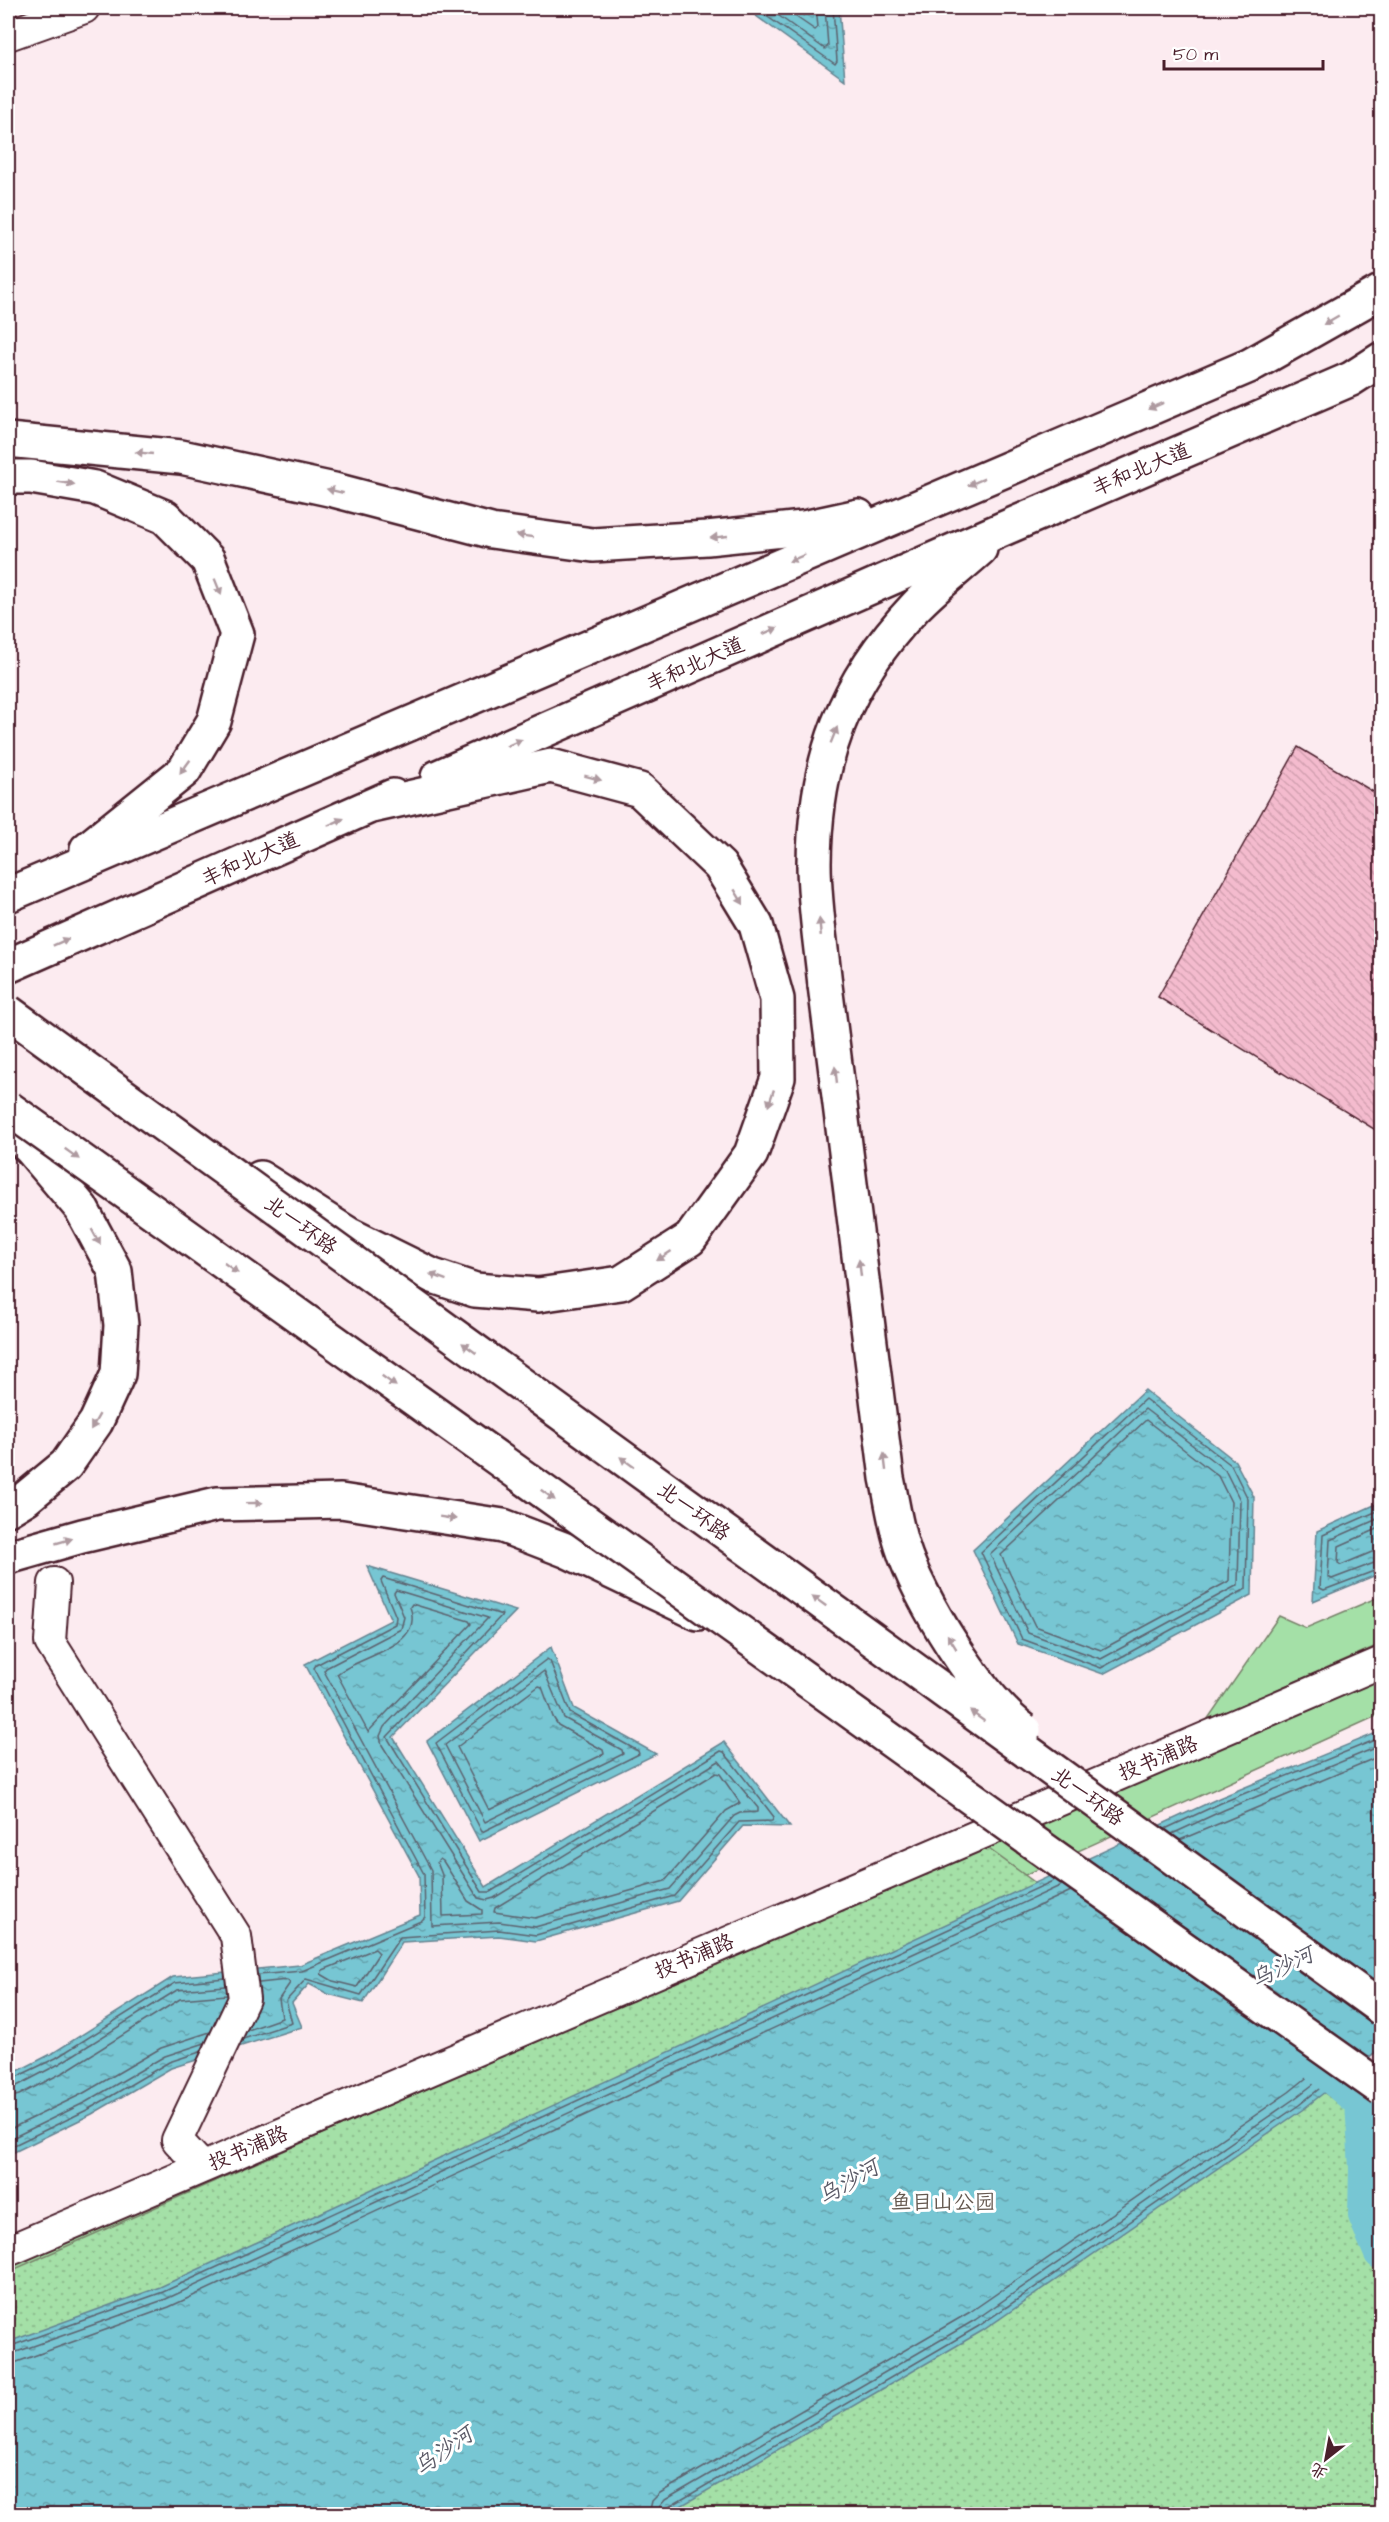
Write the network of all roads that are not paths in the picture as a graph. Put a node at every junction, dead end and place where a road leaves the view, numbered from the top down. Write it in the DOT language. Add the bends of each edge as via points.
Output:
graph roads {
  1 [pos="84,8"];
  2 [pos="8,35"];
  3 [pos="1382,291"];
  4 [pos="1382,359"];
  5 [pos="8,440"];
  6 [pos="8,477"];
  7 [pos="942,497"];
  8 [pos="1005,528"];
  9 [pos="372,806"];
  10 [pos="57,874"];
  11 [pos="8,895"];
  12 [pos="8,966"];
  13 [pos="8,1012"];
  14 [pos="42,1037"];
  15 [pos="8,1108"];
  16 [pos="8,1126"];
  17 [pos="8,1509"];
  18 [pos="8,1557"];
  19 [pos="54,1583"];
  20 [pos="743,1634"];
  21 [pos="1382,1662"];
  22 [pos="1342,1981"];
  23 [pos="1382,2009"];
  24 [pos="1382,2089"];
  25 [pos="202,2167"];
  26 [pos="8,2251"];
  1 -- 2 [label="street"];
  3 -- 7 [label="highway, one-way" via="1249,366"];
  4 -- 8 [label="highway, 丰和北大道" via="1351,379"];
  7 -- 5 [label="highway, one-way" via="803,528 593,545 490,531 334,490 181,457"];
  6 -- 10 [label="highway, one-way" via="95,488 165,517 208,560 237,634 214,721 183,771"];
  7 -- 10 [label="highway, one-way"];
  9 -- 8 [label="highway, 丰和北大道, one-way"];
  22 -- 8 [label="highway, one-way, bridge" via="1255,1895 1017,1725 975,1679 924,1598 902,1547 887,1478 825,986 814,865 817,801 828,750 849,700 880,648 916,606"];
  12 -- 9 [label="highway, 丰和北大道, one-way"];
  9 -- 14 [label="highway, one-way, bridge" via="551,766 640,790 720,866 756,925 777,999 778,1078 751,1154 690,1239 621,1283 538,1295 475,1290 433,1276 348,1234"];
  10 -- 11 [label="highway"];
  13 -- 14 [label="highway, 北一环路, bridge"];
  22 -- 14 [label="highway, 北一环路, one-way, bridge"];
  15 -- 20 [label="highway, one-way, bridge"];
  16 -- 17 [label="highway, one-way" via="81,1208 115,1271 121,1324 118,1374 96,1422 66,1465"];
  18 -- 20 [label="highway, one-way, bridge" via="217,1504 340,1501 503,1527 568,1551"];
  19 -- 25 [label="street" via="50,1642 236,1936 244,2000 177,2140"];
  20 -- 24 [label="highway, bridge"];
  21 -- 25 [label="street, 投书浦路"];
  22 -- 23 [label="highway, 北一环路, bridge"];
  25 -- 26 [label="street, 投书浦路"];
}
